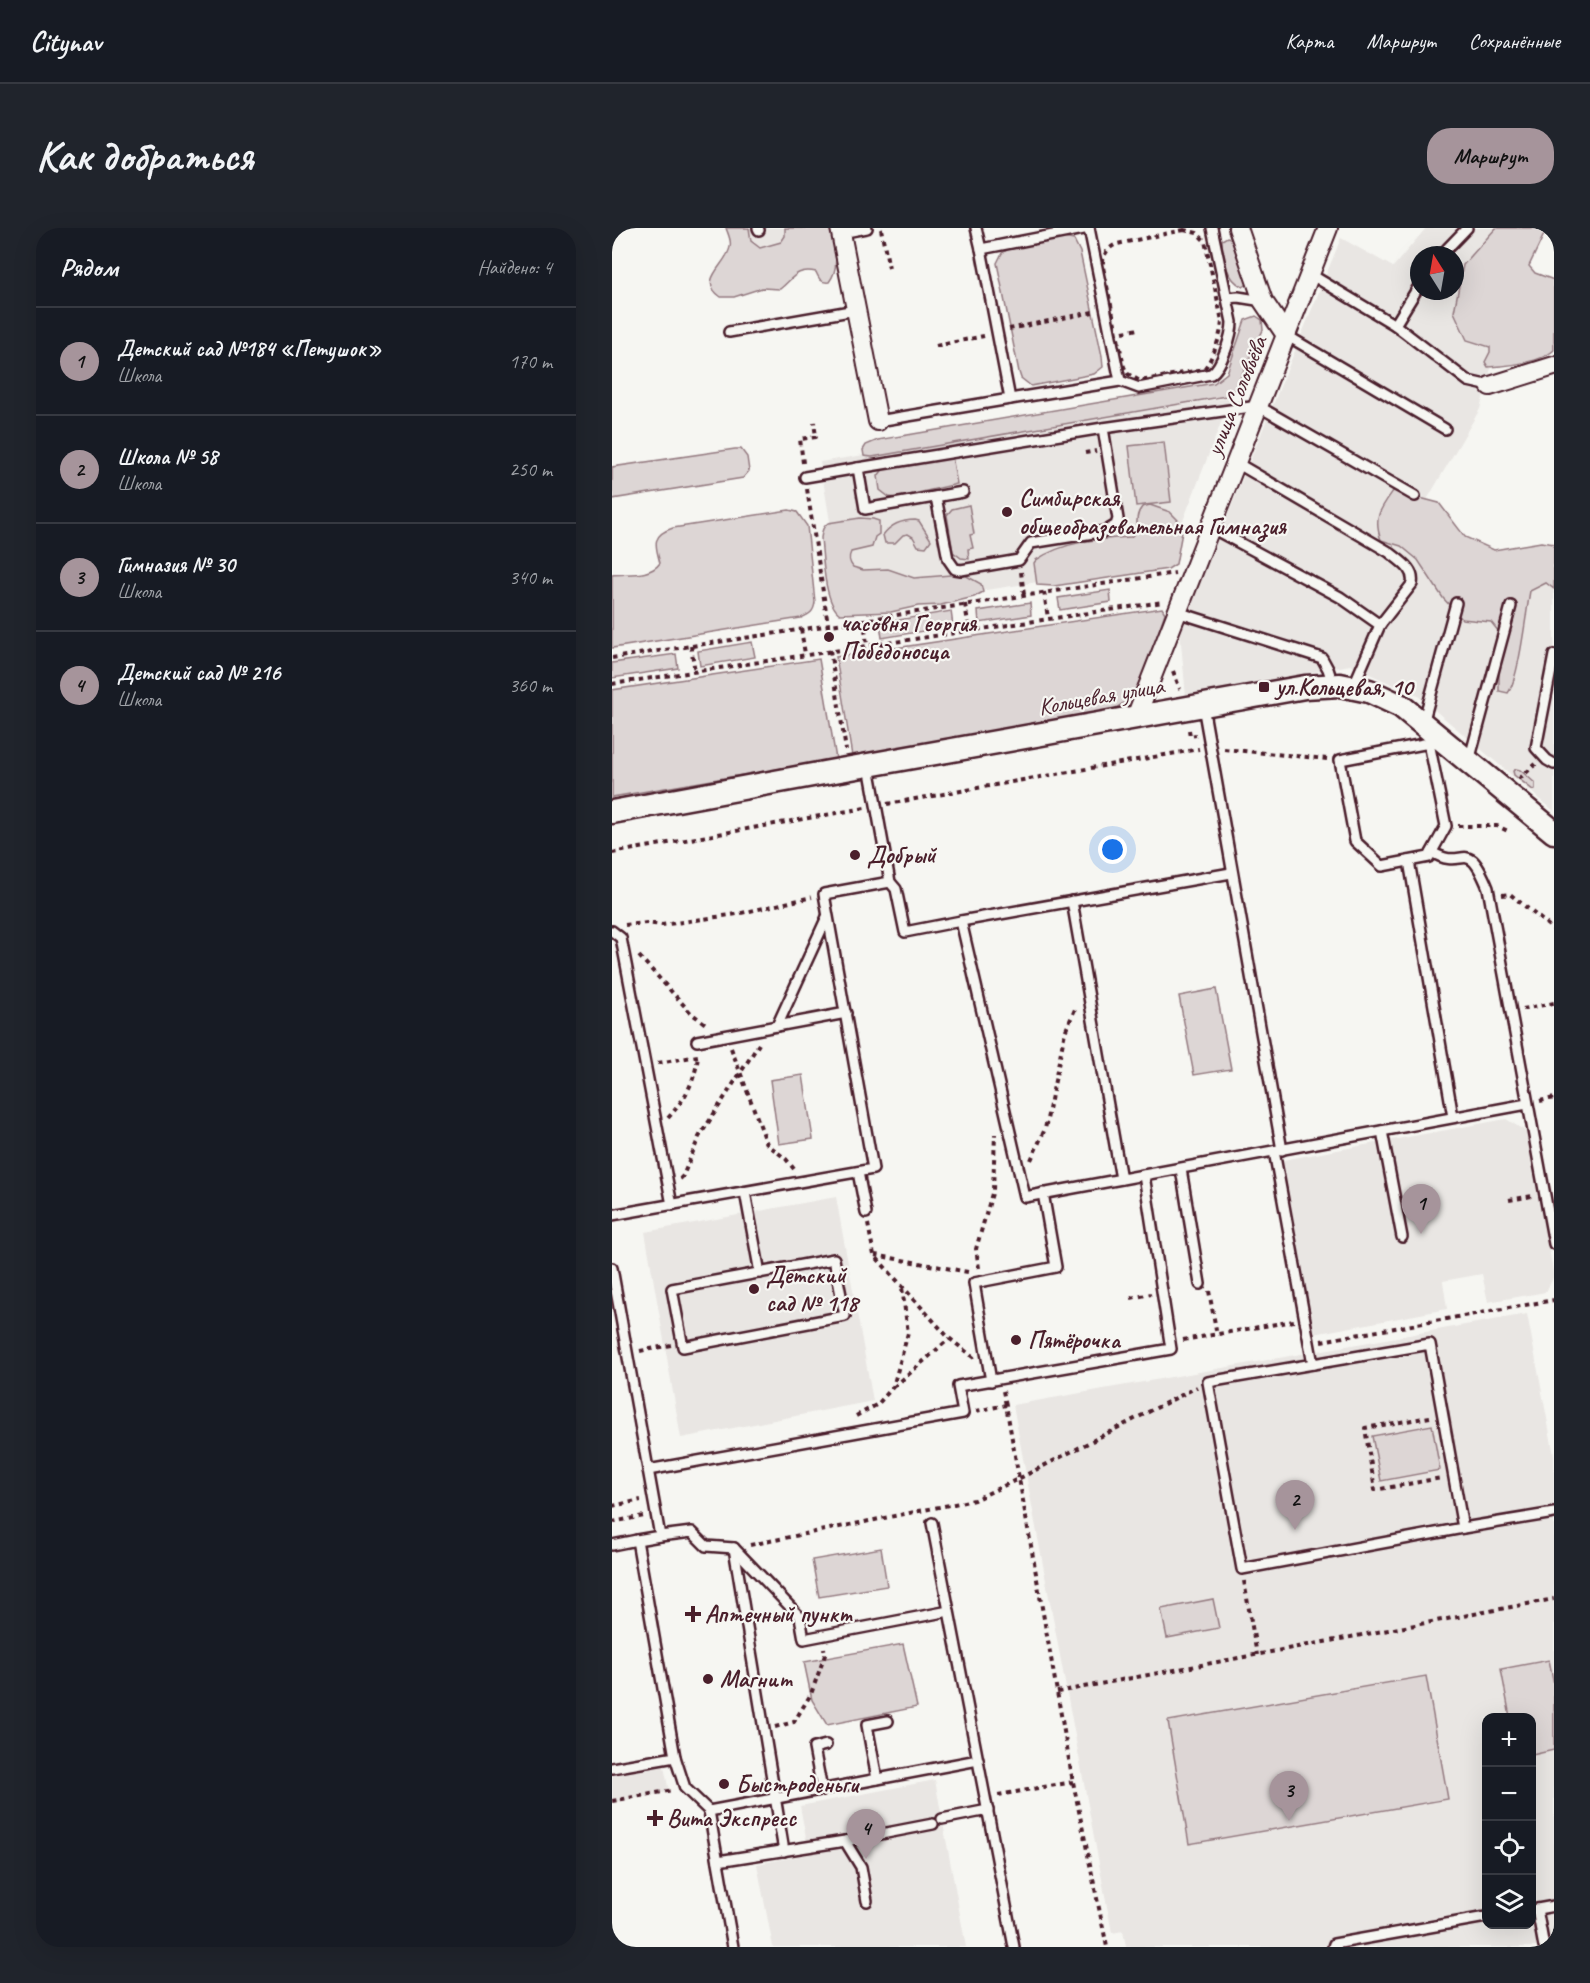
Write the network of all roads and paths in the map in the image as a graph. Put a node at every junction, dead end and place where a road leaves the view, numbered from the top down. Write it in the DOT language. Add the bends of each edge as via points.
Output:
graph roads {
  1 [pos="867,228"];
  2 [pos="881,228"];
  3 [pos="976,228"];
  4 [pos="1089,228"];
  5 [pos="1212,228"];
  6 [pos="1238,228"];
  7 [pos="1328,228"];
  8 [pos="1467,228"];
  9 [pos="840,230"];
  10 [pos="1450,246"];
  11 [pos="981,249"];
  12 [pos="889,268"];
  13 [pos="1310,274"];
  14 [pos="1227,298"];
  15 [pos="1410,300"];
  16 [pos="1263,301"];
  17 [pos="1091,302"];
  18 [pos="856,310"];
  19 [pos="1106,310"];
  20 [pos="1093,312"];
  21 [pos="1008,319"];
  22 [pos="1095,323"];
  23 [pos="1395,325"];
  24 [pos="1138,328"];
  25 [pos="1010,329"];
  26 [pos="729,332"];
  27 [pos="997,333"];
  28 [pos="1116,333"];
  29 [pos="1286,335"];
  30 [pos="1012,340"];
  31 [pos="936,346"];
  32 [pos="1554,366"];
  33 [pos="1120,381"];
  34 [pos="1490,386"];
  35 [pos="1010,399"];
  36 [pos="1258,406"];
  37 [pos="878,421"];
  38 [pos="814,422"];
  39 [pos="1103,428"];
  40 [pos="1444,429"];
  41 [pos="1235,462"];
  42 [pos="858,468"];
  43 [pos="805,477"];
  44 [pos="963,492"];
  45 [pos="1415,496"];
  46 [pos="936,497"];
  47 [pos="1210,527"];
  48 [pos="1019,560"];
  49 [pos="1193,571"];
  50 [pos="1044,592"];
  51 [pos="1024,595"];
  52 [pos="1456,603"];
  53 [pos="965,604"];
  54 [pos="1180,605"];
  55 [pos="1511,606"];
  56 [pos="1048,618"];
  57 [pos="864,620"];
  58 [pos="828,624"];
  59 [pos="1380,625"];
  60 [pos="801,629"];
  61 [pos="969,629"];
  62 [pos="867,645"];
  63 [pos="691,646"];
  64 [pos="830,650"];
  65 [pos="805,654"];
  66 [pos="1554,655"];
  67 [pos="612,658"];
  68 [pos="695,672"];
  69 [pos="612,684"];
  70 [pos="1343,687"];
  71 [pos="1203,706"];
  72 [pos="1136,717"];
  73 [pos="1430,733"];
  74 [pos="1210,747"];
  75 [pos="1542,755"];
  76 [pos="1340,760"];
  77 [pos="1468,761"];
  78 [pos="1554,764"];
  79 [pos="859,766"];
  80 [pos="1504,791"];
  81 [pos="876,806"];
  82 [pos="612,812"];
  83 [pos="1446,826"];
  84 [pos="1553,828"];
  85 [pos="1508,831"];
  86 [pos="1432,852"];
  87 [pos="612,853"];
  88 [pos="1409,861"];
  89 [pos="1231,873"];
  90 [pos="890,882"];
  91 [pos="824,894"];
  92 [pos="1490,897"];
  93 [pos="1072,901"];
  94 [pos="827,916"];
  95 [pos="961,921"];
  96 [pos="624,925"];
  97 [pos="1554,930"];
  98 [pos="612,932"];
  99 [pos="621,938"];
  100 [pos="1087,985"];
  101 [pos="1554,1003"];
  102 [pos="1510,1011"];
  103 [pos="846,1013"];
  104 [pos="777,1026"];
  105 [pos="722,1037"];
  106 [pos="697,1041"];
  107 [pos="758,1045"];
  108 [pos="732,1050"];
  109 [pos="698,1056"];
  110 [pos="740,1075"];
  111 [pos="1002,1098"];
  112 [pos="1527,1104"];
  113 [pos="1453,1117"];
  114 [pos="1382,1131"];
  115 [pos="659,1141"];
  116 [pos="1278,1150"];
  117 [pos="1181,1168"];
  118 [pos="858,1172"];
  119 [pos="1144,1175"];
  120 [pos="1020,1176"];
  121 [pos="1121,1179"];
  122 [pos="804,1181"];
  123 [pos="669,1191"];
  124 [pos="745,1192"];
  125 [pos="1043,1193"];
  126 [pos="1544,1194"];
  127 [pos="1509,1200"];
  128 [pos="672,1205"];
  129 [pos="866,1212"];
  130 [pos="612,1215"];
  131 [pos="1402,1237"];
  132 [pos="1554,1244"];
  133 [pos="874,1255"];
  134 [pos="612,1268"];
  135 [pos="968,1271"];
  136 [pos="760,1273"];
  137 [pos="974,1283"];
  138 [pos="1200,1284"];
  139 [pos="902,1286"];
  140 [pos="1157,1293"];
  141 [pos="1131,1298"];
  142 [pos="1554,1300"];
  143 [pos="1304,1318"];
  144 [pos="1217,1335"];
  145 [pos="949,1338"];
  146 [pos="682,1342"];
  147 [pos="1170,1343"];
  148 [pos="1309,1343"];
  149 [pos="627,1353"];
  150 [pos="1313,1364"];
  151 [pos="989,1370"];
  152 [pos="991,1381"];
  153 [pos="1208,1382"];
  154 [pos="893,1388"];
  155 [pos="963,1413"];
  156 [pos="1443,1414"];
  157 [pos="838,1436"];
  158 [pos="648,1470"];
  159 [pos="1454,1476"];
  160 [pos="1020,1478"];
  161 [pos="653,1498"];
  162 [pos="612,1506"];
  163 [pos="1554,1513"];
  164 [pos="656,1514"];
  165 [pos="612,1522"];
  166 [pos="932,1523"];
  167 [pos="1463,1528"];
  168 [pos="660,1536"];
  169 [pos="637,1540"];
  170 [pos="612,1545"];
  171 [pos="734,1548"];
  172 [pos="1242,1569"];
  173 [pos="1553,1600"];
  174 [pos="1554,1608"];
  175 [pos="949,1611"];
  176 [pos="822,1636"];
  177 [pos="1257,1654"];
  178 [pos="1057,1692"];
  179 [pos="888,1721"];
  180 [pos="764,1730"];
  181 [pos="826,1745"];
  182 [pos="675,1757"];
  183 [pos="978,1760"];
  184 [pos="612,1768"];
  185 [pos="877,1779"];
  186 [pos="1073,1782"];
  187 [pos="685,1788"];
  188 [pos="822,1790"];
  189 [pos="985,1797"];
  190 [pos="775,1798"];
  191 [pos="612,1801"];
  192 [pos="988,1810"];
  193 [pos="709,1811"];
  194 [pos="845,1841"];
  195 [pos="784,1851"];
  196 [pos="718,1862"];
  197 [pos="867,1901"];
  198 [pos="1554,1906"];
  199 [pos="1536,1909"];
  200 [pos="1536,1917"];
  201 [pos="1482,1918"];
  202 [pos="734,1947"];
  203 [pos="1014,1947"];
  204 [pos="1107,1947"];
  205 [pos="1333,1947"];
  206 [pos="1544,1947"];
  1 -- 9 [label="lane"];
  2 -- 12 [label="path"];
  3 -- 11 [label="lane"];
  4 -- 11 [label="lane"];
  4 -- 19 [label="lane"];
  5 -- 14 [label="lane"];
  6 -- 16 [label="street"];
  7 -- 13 [label="street, улица Соловьёва"];
  8 -- 10 [label="lane"];
  9 -- 18 [label="street"];
  11 -- 27 [label="lane"];
  13 -- 23 [label="lane"];
  13 -- 29 [label="street, улица Соловьёва"];
  14 -- 16 [label="lane"];
  14 -- 33 [label="lane" via="1232,332 1215,372 1139,388"];
  15 -- 23 [label="lane"];
  16 -- 29 [label="street"];
  17 -- 20 [label="path"];
  18 -- 26 [label="lane"];
  18 -- 37 [label="street"];
  19 -- 20 [label="path"];
  19 -- 33 [label="lane"];
  20 -- 22 [label="path"];
  20 -- 25 [label="path"];
  21 -- 25 [label="path"];
  23 -- 34 [label="lane" via="1468,381"];
  24 -- 28 [label="path"];
  25 -- 27 [label="path"];
  25 -- 30 [label="path"];
  27 -- 31 [label="path"];
  27 -- 35 [label="lane"];
  28 -- 28 [label="path" via="1125,371 1140,381 1206,367 1222,321 1207,245 1201,236 1184,230 1117,244 1107,250 1103,267"];
  29 -- 36 [label="street, улица Соловьёва"];
  29 -- 40 [label="lane"];
  32 -- 34 [label="street"];
  33 -- 35 [label="lane"];
  35 -- 37 [label="lane"];
  36 -- 39 [label="lane"];
  36 -- 41 [label="street, улица Соловьёва"];
  36 -- 45 [label="lane"];
  38 -- 43 [label="path" via="816,437 800,440"];
  39 -- 42 [label="lane"];
  39 -- 48 [label="lane" via="1116,525 1106,531 1031,543"];
  41 -- 47 [label="street, улица Соловьёва"];
  41 -- 59 [label="lane" via="1389,552 1410,569 1412,584"];
  42 -- 43 [label="lane"];
  42 -- 46 [label="lane" via="865,509"];
  43 -- 58 [label="path"];
  44 -- 46 [label="lane"];
  46 -- 48 [label="lane" via="948,559 955,569"];
  47 -- 49 [label="street, улица Соловьёва"];
  47 -- 59 [label="lane" via="1340,597"];
  48 -- 51 [label="path"];
  49 -- 50 [label="path"];
  49 -- 54 [label="street, улица Соловьёва"];
  50 -- 51 [label="path"];
  50 -- 56 [label="path"];
  51 -- 53 [label="path"];
  52 -- 73 [label="lane"];
  53 -- 57 [label="path"];
  53 -- 61 [label="path"];
  54 -- 56 [label="path"];
  54 -- 70 [label="lane" via="1322,658"];
  54 -- 72 [label="street, улица Соловьёва"];
  55 -- 77 [label="lane"];
  56 -- 61 [label="path"];
  57 -- 58 [label="path"];
  57 -- 62 [label="path"];
  58 -- 60 [label="path"];
  59 -- 70 [label="lane"];
  60 -- 63 [label="path"];
  60 -- 65 [label="path"];
  61 -- 62 [label="path"];
  62 -- 64 [label="path"];
  63 -- 67 [label="path"];
  63 -- 68 [label="path"];
  64 -- 65 [label="path"];
  64 -- 79 [label="path"];
  65 -- 68 [label="path"];
  66 -- 75 [label="lane" via="1536,748"];
  68 -- 69 [label="path"];
  70 -- 71 [label="street, Кольцевая улица" via="1305,687"];
  70 -- 73 [label="street, Кольцевая улица" via="1369,691 1401,706"];
  71 -- 72 [label="street, Кольцевая улица"];
  71 -- 74 [label="lane"];
  72 -- 79 [label="street, Кольцевая улица"];
  73 -- 76 [label="lane"];
  73 -- 77 [label="street, Кольцевая улица"];
  73 -- 83 [label="lane"];
  74 -- 76 [label="path"];
  74 -- 81 [label="path"];
  74 -- 89 [label="lane"];
  75 -- 78 [label="lane"];
  75 -- 80 [label="path" via="1532,770"];
  76 -- 88 [label="lane" via="1355,841 1382,866"];
  77 -- 80 [label="street, Кольцевая улица"];
  79 -- 81 [label="lane"];
  79 -- 82 [label="street, Кольцевая улица"];
  80 -- 84 [label="street, Кольцевая улица"];
  81 -- 87 [label="path"];
  81 -- 90 [label="lane"];
  83 -- 85 [label="path" via="1497,826"];
  83 -- 86 [label="lane"];
  86 -- 88 [label="lane" via="1430,857"];
  86 -- 92 [label="lane" via="1448,860 1473,858"];
  88 -- 113 [label="lane"];
  89 -- 93 [label="lane"];
  89 -- 116 [label="lane"];
  90 -- 91 [label="lane"];
  90 -- 95 [label="lane" via="896,889 905,932"];
  91 -- 94 [label="lane"];
  91 -- 96 [label="path" via="727,915 662,925"];
  92 -- 97 [label="path" via="1510,894"];
  92 -- 102 [label="lane"];
  93 -- 95 [label="lane"];
  93 -- 100 [label="lane"];
  94 -- 103 [label="lane"];
  94 -- 104 [label="lane"];
  95 -- 111 [label="lane"];
  98 -- 99 [label="lane"];
  99 -- 105 [label="path" via="691,1013"];
  99 -- 115 [label="lane"];
  100 -- 120 [label="path" via="1065,1032 1045,1129"];
  100 -- 121 [label="lane"];
  101 -- 102 [label="path"];
  102 -- 112 [label="lane"];
  103 -- 104 [label="lane"];
  103 -- 118 [label="lane" via="873,1169"];
  104 -- 105 [label="lane"];
  105 -- 106 [label="lane"];
  107 -- 110 [label="path"];
  108 -- 110 [label="path"];
  109 -- 115 [label="path" via="691,1087 667,1119"];
  110 -- 122 [label="path" via="767,1144"];
  110 -- 123 [label="path" via="699,1137 683,1176"];
  111 -- 120 [label="lane"];
  111 -- 135 [label="path" via="995,1123 993,1190 976,1249 980,1270"];
  112 -- 113 [label="lane"];
  112 -- 126 [label="lane"];
  113 -- 114 [label="lane"];
  114 -- 116 [label="lane"];
  114 -- 131 [label="lane"];
  115 -- 123 [label="lane"];
  116 -- 117 [label="lane"];
  116 -- 143 [label="lane"];
  117 -- 119 [label="lane"];
  117 -- 138 [label="lane"];
  118 -- 122 [label="lane"];
  118 -- 129 [label="lane"];
  119 -- 121 [label="lane"];
  119 -- 147 [label="lane"];
  120 -- 125 [label="lane" via="1024,1197"];
  121 -- 125 [label="lane"];
  122 -- 124 [label="lane"];
  123 -- 128 [label="lane"];
  124 -- 128 [label="lane"];
  124 -- 136 [label="lane"];
  125 -- 137 [label="lane" via="1056,1267"];
  126 -- 127 [label="path"];
  126 -- 132 [label="lane"];
  128 -- 130 [label="lane"];
  129 -- 133 [label="path"];
  133 -- 135 [label="path"];
  133 -- 139 [label="path"];
  134 -- 149 [label="lane"];
  135 -- 137 [label="path"];
  136 -- 146 [label="lane" via="672,1289"];
  136 -- 146 [label="lane" via="834,1259 845,1316 683,1347"];
  137 -- 151 [label="lane"];
  138 -- 144 [label="path" via="1209,1287"];
  139 -- 145 [label="path"];
  139 -- 154 [label="path" via="908,1334"];
  140 -- 141 [label="path"];
  142 -- 148 [label="path"];
  143 -- 144 [label="path"];
  143 -- 148 [label="lane"];
  144 -- 147 [label="path"];
  145 -- 151 [label="path"];
  145 -- 154 [label="path"];
  146 -- 149 [label="path"];
  147 -- 152 [label="lane" via="1172,1349"];
  148 -- 150 [label="lane"];
  149 -- 158 [label="lane"];
  150 -- 153 [label="lane"];
  150 -- 156 [label="lane" via="1430,1344"];
  151 -- 152 [label="lane"];
  152 -- 155 [label="lane" via="958,1386"];
  153 -- 160 [label="path"];
  153 -- 172 [label="lane"];
  154 -- 157 [label="path" via="878,1404 859,1416 845,1419"];
  155 -- 157 [label="lane"];
  155 -- 160 [label="path" via="1006,1405"];
  156 -- 159 [label="lane"];
  156 -- 159 [label="path" via="1365,1428 1375,1490"];
  157 -- 158 [label="lane"];
  158 -- 161 [label="lane"];
  159 -- 167 [label="lane"];
  160 -- 171 [label="path" via="974,1500"];
  160 -- 178 [label="path"];
  161 -- 162 [label="path"];
  161 -- 164 [label="lane"];
  163 -- 167 [label="lane"];
  164 -- 165 [label="path"];
  164 -- 168 [label="lane"];
  166 -- 175 [label="lane"];
  167 -- 172 [label="lane"];
  168 -- 169 [label="lane"];
  168 -- 171 [label="lane" via="692,1532 706,1546"];
  169 -- 170 [label="lane"];
  169 -- 182 [label="lane"];
  171 -- 176 [label="lane" via="800,1617 804,1639"];
  171 -- 180 [label="lane"];
  172 -- 177 [label="path"];
  173 -- 174 [label="path"];
  173 -- 177 [label="path"];
  175 -- 176 [label="lane"];
  175 -- 183 [label="lane"];
  176 -- 180 [label="path" via="825,1655 811,1694 794,1722"];
  177 -- 178 [label="path"];
  178 -- 186 [label="path"];
  179 -- 185 [label="lane" via="867,1725"];
  180 -- 190 [label="lane"];
  181 -- 188 [label="lane" via="814,1748"];
  182 -- 184 [label="lane"];
  182 -- 187 [label="lane"];
  183 -- 185 [label="lane"];
  183 -- 189 [label="lane"];
  185 -- 188 [label="lane"];
  186 -- 189 [label="path"];
  186 -- 204 [label="path"];
  187 -- 191 [label="path"];
  187 -- 193 [label="lane"];
  188 -- 190 [label="lane"];
  189 -- 192 [label="lane"];
  190 -- 193 [label="lane"];
  190 -- 195 [label="lane"];
  192 -- 194 [label="lane"];
  192 -- 203 [label="lane"];
  193 -- 196 [label="lane"];
  194 -- 195 [label="lane"];
  194 -- 197 [label="lane" via="861,1867"];
  195 -- 196 [label="lane"];
  196 -- 202 [label="lane"];
  198 -- 199 [label="lane"];
  200 -- 206 [label="lane"];
  201 -- 205 [label="lane"];
}
